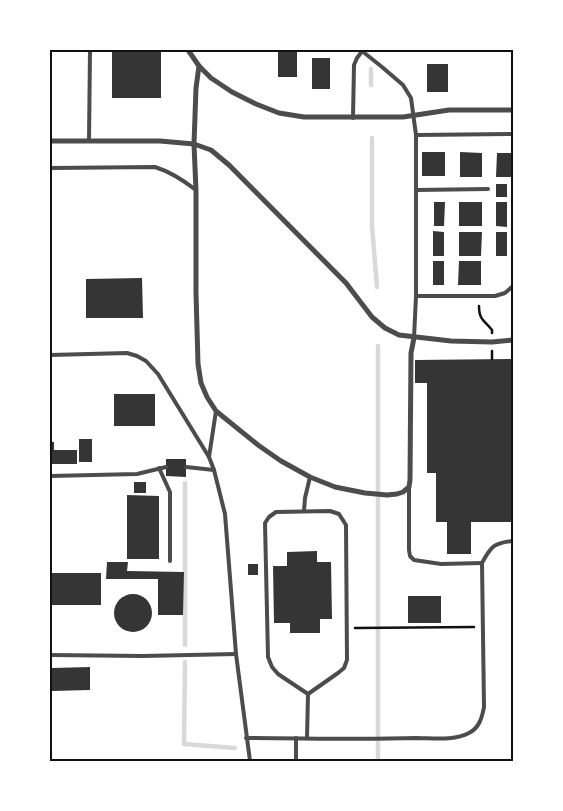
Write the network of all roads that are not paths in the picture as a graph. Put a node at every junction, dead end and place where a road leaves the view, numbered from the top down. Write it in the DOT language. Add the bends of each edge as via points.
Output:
graph roads {
  1 [pos="90,50"];
  2 [pos="188,50"];
  3 [pos="362,51"];
  4 [pos="199,66"];
  5 [pos="513,110"];
  6 [pos="414,116"];
  7 [pos="353,118"];
  8 [pos="513,134"];
  9 [pos="416,135"];
  10 [pos="50,141"];
  11 [pos="89,141"];
  12 [pos="194,144"];
  13 [pos="50,168"];
  14 [pos="488,189"];
  15 [pos="196,190"];
  16 [pos="416,190"];
  17 [pos="513,286"];
  18 [pos="416,296"];
  19 [pos="414,338"];
  20 [pos="513,340"];
  21 [pos="50,355"];
  22 [pos="216,411"];
  23 [pos="209,457"];
  24 [pos="166,467"];
  25 [pos="186,467"];
  26 [pos="159,468"];
  27 [pos="214,470"];
  28 [pos="50,476"];
  29 [pos="310,477"];
  30 [pos="409,487"];
  31 [pos="304,512"];
  32 [pos="513,540"];
  33 [pos="170,561"];
  34 [pos="482,563"];
  35 [pos="236,654"];
  36 [pos="50,655"];
  37 [pos="308,694"];
  38 [pos="246,738"];
  39 [pos="296,738"];
  40 [pos="307,738"];
  41 [pos="250,761"];
  42 [pos="296,761"];
  1 -- 11 [label="lane"];
  2 -- 4 [label="street"];
  3 -- 6 [label="lane" via="403,85 411,98"];
  3 -- 7 [label="lane" via="354,66"];
  4 -- 7 [label="street" via="232,92 279,113"];
  4 -- 12 [label="street"];
  5 -- 6 [label="street" via="455,110"];
  6 -- 7 [label="street"];
  6 -- 9 [label="lane"];
  8 -- 9 [label="lane"];
  9 -- 16 [label="lane"];
  10 -- 11 [label="street"];
  11 -- 12 [label="street"];
  12 -- 15 [label="street"];
  12 -- 19 [label="street" via="211,150 230,166 346,283 372,318 399,335"];
  13 -- 15 [label="lane" via="155,167 176,175"];
  14 -- 16 [label="lane"];
  15 -- 22 [label="street" via="198,364 201,383"];
  16 -- 18 [label="lane"];
  17 -- 18 [label="lane" via="495,296"];
  18 -- 19 [label="lane"];
  19 -- 20 [label="street"];
  19 -- 30 [label="street"];
  21 -- 23 [label="lane" via="127,353 146,361 158,374"];
  22 -- 23 [label="lane"];
  22 -- 29 [label="street" via="258,445"];
  23 -- 27 [label="lane"];
  24 -- 26 [label="lane"];
  25 -- 27 [label="lane"];
  26 -- 28 [label="lane" via="137,474"];
  26 -- 33 [label="lane" via="170,492"];
  27 -- 35 [label="lane" via="225,514"];
  29 -- 30 [label="street" via="335,487 365,493 397,494"];
  29 -- 31 [label="lane"];
  30 -- 34 [label="lane" via="410,556 414,560 441,564"];
  31 -- 37 [label="lane" via="276,512 265,523 268,657 278,674"];
  31 -- 37 [label="lane" via="330,511 339,514 346,525 347,660 344,668"];
  32 -- 34 [label="lane" via="496,544"];
  34 -- 40 [label="lane" via="484,708 477,727 457,737"];
  35 -- 36 [label="lane"];
  35 -- 38 [label="lane"];
  37 -- 40 [label="lane"];
  38 -- 39 [label="lane"];
  38 -- 41 [label="lane"];
  39 -- 40 [label="lane"];
  39 -- 42 [label="lane"];
}
